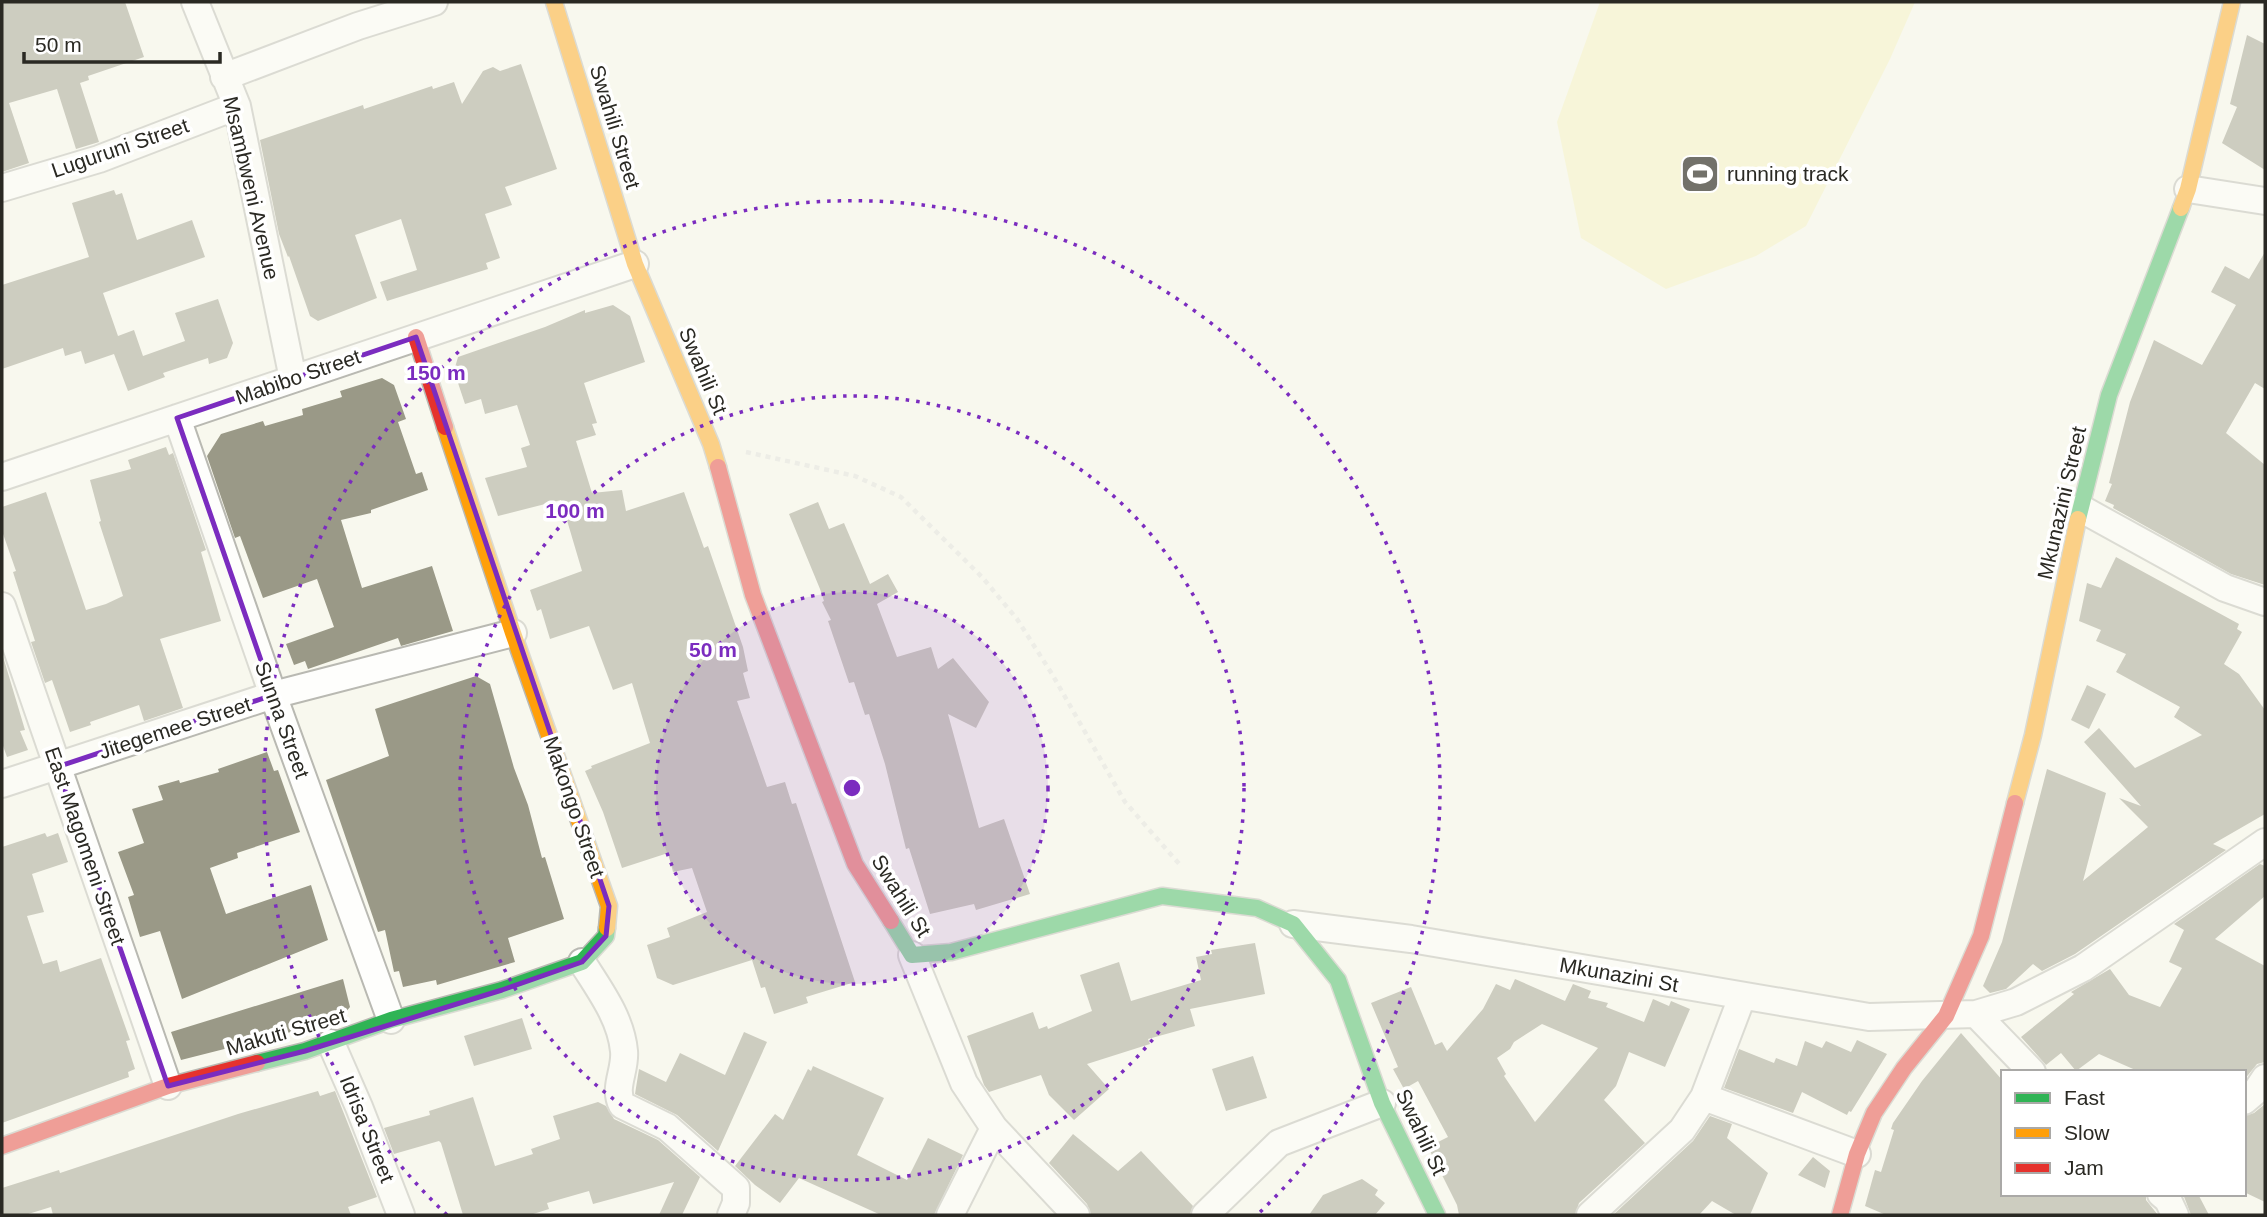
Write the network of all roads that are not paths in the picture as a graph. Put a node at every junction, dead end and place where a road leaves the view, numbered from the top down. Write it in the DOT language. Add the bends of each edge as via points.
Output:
graph roads {
  1 [pos="195,2"];
  2 [pos="434,2"];
  3 [pos="554,2"];
  4 [pos="2232,2"];
  5 [pos="224,77"];
  6 [pos="237,106"];
  7 [pos="2,188"];
  8 [pos="2188,189"];
  9 [pos="2265,201"];
  10 [pos="635,264"];
  11 [pos="416,337"];
  12 [pos="293,379"];
  13 [pos="177,418"];
  14 [pos="2,477"];
  15 [pos="2080,508"];
  16 [pos="2265,602"];
  17 [pos="2,606"];
  18 [pos="513,634"];
  19 [pos="273,695"];
  20 [pos="57,767"];
  21 [pos="2,784"];
  22 [pos="2265,842"];
  23 [pos="1293,924"];
  24 [pos="912,955"];
  25 [pos="582,962"];
  26 [pos="1742,997"];
  27 [pos="1976,1014"];
  28 [pos="1946,1016"];
  29 [pos="391,1020"];
  30 [pos="331,1043"];
  31 [pos="2030,1070"];
  32 [pos="2265,1078"];
  33 [pos="168,1086"];
  34 [pos="1704,1097"];
  35 [pos="2246,1099"];
  36 [pos="1382,1103"];
  37 [pos="993,1128"];
  38 [pos="2,1146"];
  39 [pos="1857,1154"];
  40 [pos="2163,1196"];
  41 [pos="401,1215"];
  42 [pos="731,1215"];
  43 [pos="950,1215"];
  44 [pos="1076,1215"];
  45 [pos="1205,1215"];
  46 [pos="1437,1215"];
  47 [pos="1590,1215"];
  48 [pos="1840,1215"];
  49 [pos="2175,1215"];
  1 -- 5 [label="street, Msambweni Avenue"];
  2 -- 5 [label="street"];
  3 -- 10 [label="street, Swahili Street"];
  4 -- 8 [label="street, Mkunazini Street"];
  5 -- 6 [label="street, Msambweni Avenue"];
  6 -- 7 [label="street, Luguruni Street" via="99,159"];
  6 -- 12 [label="street, Msambweni Avenue"];
  8 -- 9 [label="street"];
  8 -- 15 [label="street, Mkunazini Street" via="2109,395"];
  10 -- 11 [label="street, Mabibo Street"];
  10 -- 24 [label="street, Swahili St" via="711,444 753,595 855,864"];
  11 -- 12 [label="street, Mabibo Street"];
  11 -- 18 [label="street, Makongo Street"];
  12 -- 13 [label="street, Mabibo Street"];
  13 -- 14 [label="street, Mabibo Street"];
  13 -- 19 [label="street, Sunna Street"];
  15 -- 16 [label="street" via="2225,588"];
  15 -- 28 [label="street, Mkunazini Street" via="2033,735 1982,936"];
  17 -- 20 [label="street, East Magomeni Street"];
  18 -- 19 [label="street, Jitegemee Street"];
  18 -- 25 [label="street, Makongo Street" via="609,906 606,936"];
  19 -- 20 [label="street, Jitegemee Street"];
  19 -- 29 [label="street, Sunna Street"];
  20 -- 21 [label="street, Jitegemee Street"];
  20 -- 33 [label="street, East Magomeni Street"];
  22 -- 27 [label="street, Mkunazini St" via="2083,968 2016,1003"];
  23 -- 24 [label="street, Swahili St" via="1257,908 1162,896 951,952"];
  23 -- 26 [label="street, Mkunazini St" via="1411,939"];
  23 -- 36 [label="street, Swahili St" via="1338,980"];
  24 -- 37 [label="street" via="964,1083"];
  25 -- 29 [label="street, Makuti Street" via="502,990"];
  25 -- 42 [label="street" via="614,1014 624,1052 618,1089 622,1105 667,1127 725,1176 736,1188"];
  26 -- 28 [label="street, Mkunazini St" via="1869,1017"];
  26 -- 34 [label="street"];
  27 -- 28 [label="street, Mkunazini St"];
  27 -- 31 [label="street"];
  28 -- 39 [label="street, Mkunazini Street" via="1874,1113"];
  29 -- 30 [label="street, Makuti Street"];
  30 -- 33 [label="street, Makuti Street"];
  30 -- 41 [label="street, Idrisa Street"];
  32 -- 35 [label="street"];
  33 -- 38 [label="street, Makuti Street"];
  34 -- 39 [label="street"];
  34 -- 47 [label="street" via="1682,1130"];
  36 -- 45 [label="street" via="1279,1143"];
  36 -- 46 [label="street, Swahili St"];
  37 -- 43 [label="street"];
  37 -- 44 [label="street"];
  39 -- 48 [label="street, Mkunazini Street"];
  40 -- 49 [label="street"];
}
